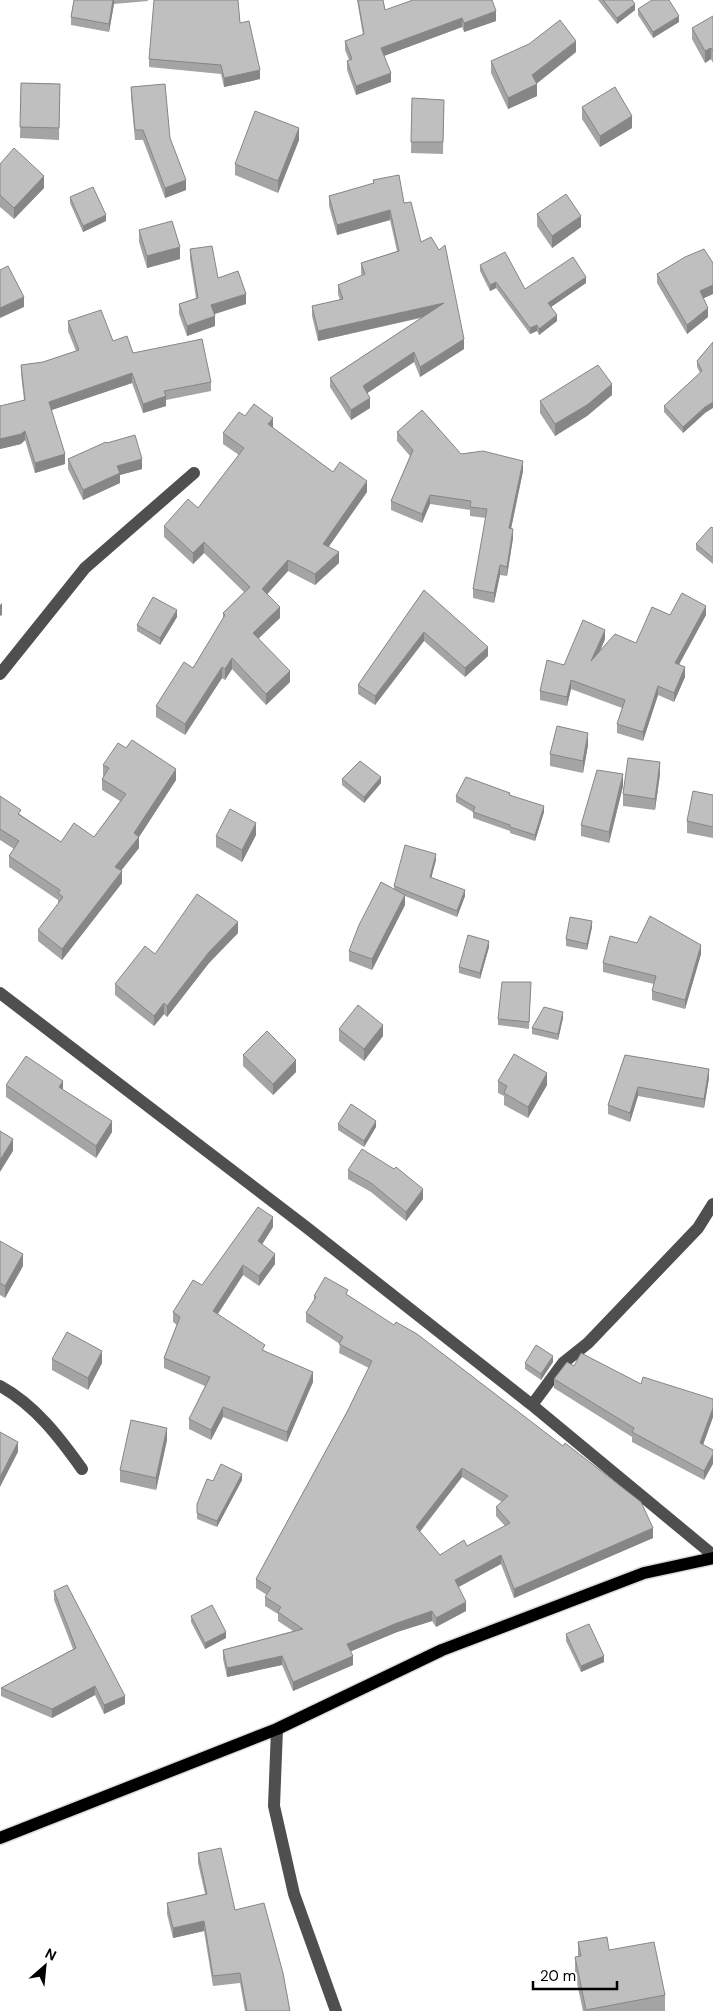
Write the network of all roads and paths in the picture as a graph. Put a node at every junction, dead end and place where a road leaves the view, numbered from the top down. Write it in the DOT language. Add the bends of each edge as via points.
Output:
graph roads {
  1 [pos="194,474"];
  2 [pos="0,674"];
  3 [pos="0,993"];
  4 [pos="713,1204"];
  5 [pos="0,1386"];
  6 [pos="532,1404"];
  7 [pos="82,1469"];
  8 [pos="713,1556"];
  9 [pos="276,1729"];
  10 [pos="0,1838"];
  11 [pos="336,2011"];
  1 -- 2 [label="street" via="85,568"];
  3 -- 6 [label="street"];
  4 -- 6 [label="street" via="698,1228 588,1344 563,1364"];
  5 -- 7 [label="street" via="15,1394 58,1435"];
  6 -- 8 [label="street"];
  8 -- 9 [label="main road" via="644,1573 442,1650"];
  9 -- 10 [label="main road"];
  9 -- 11 [label="street" via="274,1806 294,1894"];
}
